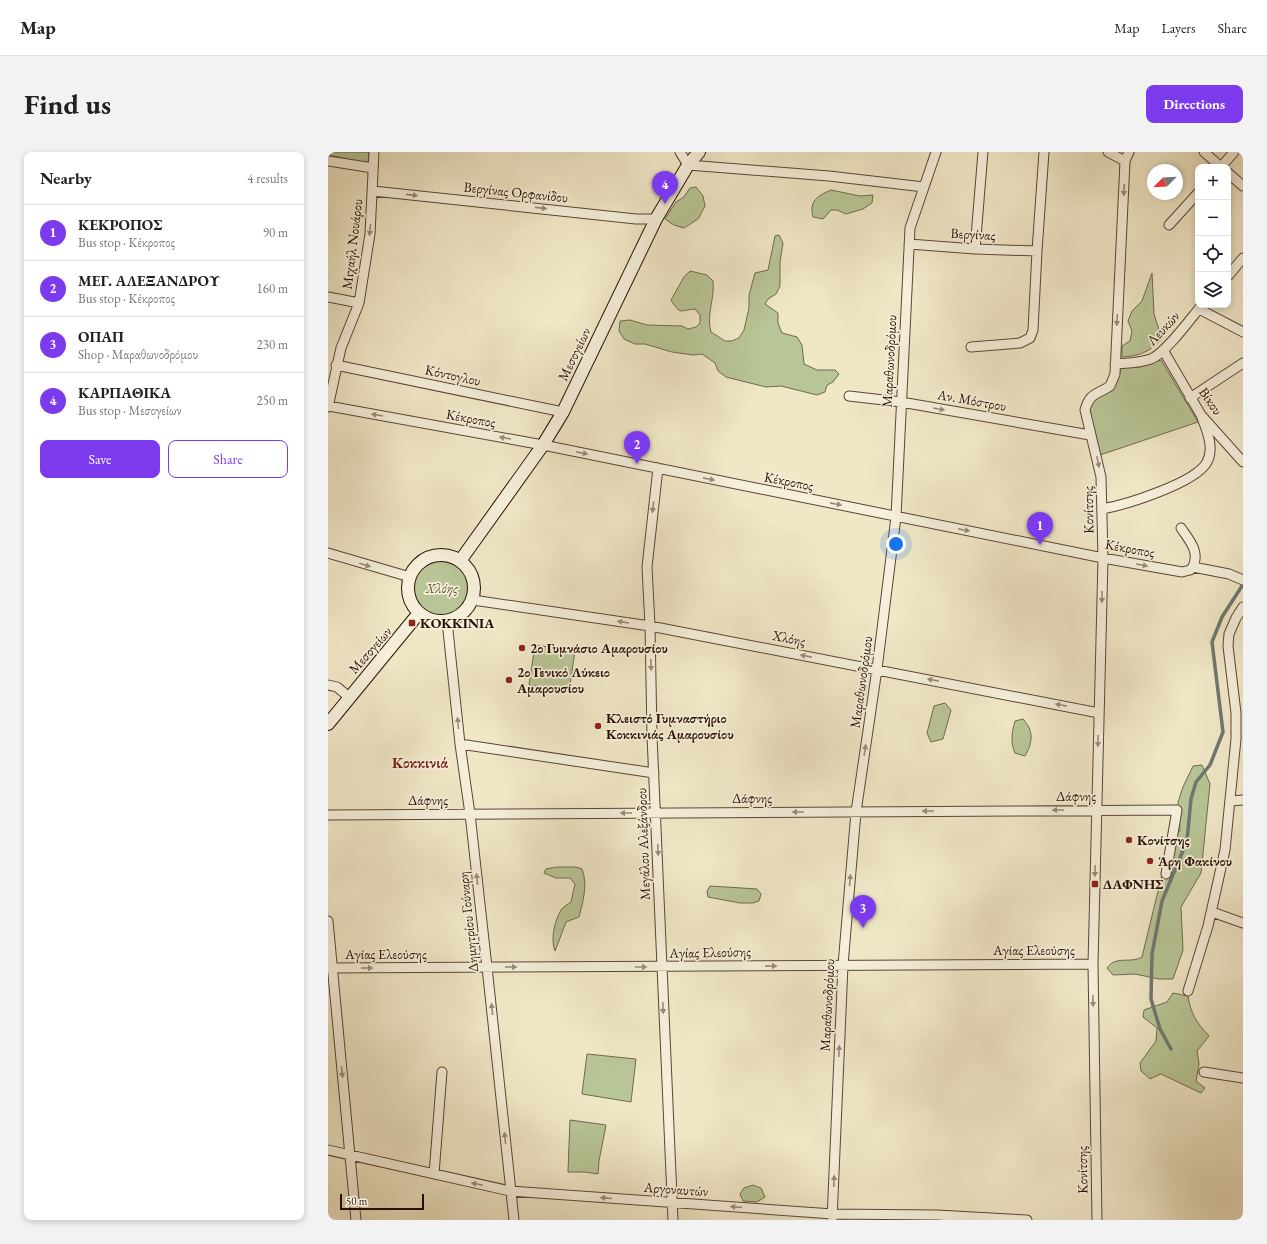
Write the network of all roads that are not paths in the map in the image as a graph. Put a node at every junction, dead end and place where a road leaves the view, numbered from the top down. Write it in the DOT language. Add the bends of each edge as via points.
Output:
graph roads {
  1 [pos="374,152"];
  2 [pos="680,152"];
  3 [pos="699,152"];
  4 [pos="936,152"];
  5 [pos="983,152"];
  6 [pos="1044,152"];
  7 [pos="1108,152"];
  8 [pos="1204,152"];
  9 [pos="1234,152"];
  10 [pos="1127,156"];
  11 [pos="328,161"];
  12 [pos="1218,164"];
  13 [pos="1224,164"];
  14 [pos="688,165"];
  15 [pos="373,168"];
  16 [pos="1231,176"];
  17 [pos="1243,186"];
  18 [pos="924,187"];
  19 [pos="373,191"];
  20 [pos="1195,196"];
  21 [pos="656,219"];
  22 [pos="1169,226"];
  23 [pos="909,244"];
  24 [pos="975,249"];
  25 [pos="1037,250"];
  26 [pos="1243,258"];
  27 [pos="1231,272"];
  28 [pos="328,297"];
  29 [pos="359,303"];
  30 [pos="1200,308"];
  31 [pos="1203,308"];
  32 [pos="1243,332"];
  33 [pos="971,347"];
  34 [pos="1163,350"];
  35 [pos="1243,363"];
  36 [pos="1115,364"];
  37 [pos="336,365"];
  38 [pos="849,396"];
  39 [pos="1190,398"];
  40 [pos="901,402"];
  41 [pos="328,406"];
  42 [pos="563,412"];
  43 [pos="1201,415"];
  44 [pos="1090,435"];
  45 [pos="543,445"];
  46 [pos="1243,462"];
  47 [pos="658,468"];
  48 [pos="1102,509"];
  49 [pos="896,516"];
  50 [pos="1181,528"];
  51 [pos="328,553"];
  52 [pos="1103,558"];
  53 [pos="460,561"];
  54 [pos="1193,567"];
  55 [pos="410,578"];
  56 [pos="1243,580"];
  57 [pos="473,600"];
  58 [pos="1243,606"];
  59 [pos="419,614"];
  60 [pos="448,621"];
  61 [pos="650,626"];
  62 [pos="877,669"];
  63 [pos="328,684"];
  64 [pos="349,697"];
  65 [pos="1099,713"];
  66 [pos="328,724"];
  67 [pos="1239,739"];
  68 [pos="460,744"];
  69 [pos="654,773"];
  70 [pos="1243,800"];
  71 [pos="1231,801"];
  72 [pos="1097,810"];
  73 [pos="856,812"];
  74 [pos="657,813"];
  75 [pos="470,814"];
  76 [pos="328,815"];
  77 [pos="1166,874"];
  78 [pos="1212,912"];
  79 [pos="328,921"];
  80 [pos="1243,923"];
  81 [pos="1093,964"];
  82 [pos="843,965"];
  83 [pos="487,967"];
  84 [pos="662,967"];
  85 [pos="330,968"];
  86 [pos="1188,991"];
  87 [pos="442,1072"];
  88 [pos="1204,1072"];
  89 [pos="1243,1078"];
  90 [pos="328,1150"];
  91 [pos="350,1156"];
  92 [pos="434,1174"];
  93 [pos="510,1191"];
  94 [pos="672,1204"];
  95 [pos="833,1217"];
  96 [pos="356,1220"];
  97 [pos="514,1220"];
  98 [pos="673,1220"];
  99 [pos="1027,1220"];
  100 [pos="1097,1220"];
  1 -- 15 [label="street, Μιχαήλ Νουάρου"];
  2 -- 14 [label="street"];
  3 -- 14 [label="street, Μεσογείων"];
  4 -- 18 [label="street, Μαραθωνοδρόμου"];
  5 -- 24 [label="street"];
  6 -- 25 [label="street"];
  7 -- 10 [label="street"];
  8 -- 12 [label="street"];
  9 -- 13 [label="street"];
  10 -- 36 [label="street, Κονίτσης, one-way"];
  11 -- 15 [label="street"];
  14 -- 18 [label="street" via="829,176"];
  14 -- 21 [label="street, Μεσογείων"];
  15 -- 19 [label="street, Μιχαήλ Νουάρου"];
  16 -- 17 [label="street"];
  18 -- 23 [label="street, Μαραθωνοδρόμου" via="910,228"];
  19 -- 21 [label="street, Βεργίνας Ορφανίδου, one-way"];
  19 -- 29 [label="street, Μιχαήλ Νουάρου, one-way" via="370,234"];
  20 -- 22 [label="street"];
  21 -- 42 [label="street, Μεσογείων"];
  23 -- 24 [label="street, Βεργίνας"];
  23 -- 40 [label="street, Μαραθωνοδρόμου"];
  24 -- 25 [label="street, Βεργίνας"];
  25 -- 33 [label="street" via="1032,335 1020,343"];
  26 -- 27 [label="street"];
  28 -- 29 [label="street"];
  29 -- 37 [label="street, Μιχαήλ Νουάρου"];
  30 -- 34 [label="street, Λευκών"];
  31 -- 32 [label="street"];
  34 -- 36 [label="street, Λευκών" via="1153,358"];
  34 -- 39 [label="street, Βίκου"];
  35 -- 39 [label="street"];
  36 -- 44 [label="street, Κονίτσης" via="1115,374 1110,386 1097,391 1087,402 1085,410"];
  37 -- 41 [label="street, Μιχαήλ Νουάρου"];
  37 -- 42 [label="street, Κόντογλου"];
  38 -- 40 [label="street, Αν. Μόστρου"];
  39 -- 43 [label="street, Βίκου"];
  40 -- 44 [label="street, Αν. Μόστρου, one-way"];
  40 -- 49 [label="street, Μαραθωνοδρόμου"];
  45 -- 41 [label="street, Κέκροπος, one-way"];
  42 -- 45 [label="street, Μεσογείων"];
  43 -- 46 [label="street, Βίκου"];
  43 -- 48 [label="street" via="1210,451 1201,470 1166,489 1134,502"];
  44 -- 48 [label="street, Κονίτσης, one-way" via="1101,477"];
  45 -- 47 [label="street, Κέκροπος, one-way"];
  45 -- 53 [label="street, Μεσογείων"];
  47 -- 49 [label="street, Κέκροπος, one-way"];
  47 -- 61 [label="street, Μεγάλου Αλεξάνδρου, one-way" via="647,550"];
  48 -- 52 [label="street, Κονίτσης"];
  49 -- 52 [label="street, Κέκροπος, one-way"];
  49 -- 62 [label="street, Μαραθωνοδρόμου"];
  50 -- 54 [label="street" via="1196,552 1197,559"];
  51 -- 55 [label="street, one-way"];
  52 -- 54 [label="street, Κέκροπος, one-way" via="1182,572"];
  52 -- 65 [label="street, Κονίτσης, one-way"];
  53 -- 55 [label="street" via="451,556 431,556 414,568"];
  53 -- 57 [label="street" via="468,568 473,578"];
  54 -- 56 [label="street, Κέκροπος" via="1229,574"];
  55 -- 59 [label="street" via="409,597"];
  57 -- 60 [label="street" via="463,614"];
  61 -- 57 [label="street, Χλόης, one-way"];
  58 -- 67 [label="street" via="1229,634 1228,646"];
  59 -- 60 [label="street" via="433,621"];
  59 -- 64 [label="street, Μεσογείων"];
  68 -- 60 [label="street, Δημητρίου Γούναρη, one-way"];
  62 -- 61 [label="street, Χλόης, one-way"];
  61 -- 69 [label="street, Μεγάλου Αλεξάνδρου, one-way"];
  65 -- 62 [label="street, Χλόης, one-way"];
  73 -- 62 [label="street, Μαραθωνοδρόμου, one-way"];
  63 -- 64 [label="street"];
  64 -- 66 [label="street, Μεσογείων"];
  65 -- 72 [label="street, Κονίτσης, one-way"];
  67 -- 71 [label="street" via="1231,773"];
  68 -- 69 [label="street"];
  68 -- 75 [label="street, Δημητρίου Γούναρη"];
  69 -- 74 [label="street, Μεγάλου Αλεξάνδρου"];
  70 -- 71 [label="street"];
  71 -- 78 [label="street" via="1225,850"];
  72 -- 73 [label="street, Δάφνης, one-way"];
  72 -- 77 [label="street, Δάφνης" via="1176,810"];
  72 -- 81 [label="street, Κονίτσης, one-way"];
  73 -- 74 [label="street, Δάφνης, one-way"];
  82 -- 73 [label="street, Μαραθωνοδρόμου, one-way"];
  74 -- 75 [label="street, Δάφνης, one-way"];
  74 -- 84 [label="street, Μεγάλου Αλεξάνδρου, one-way"];
  75 -- 76 [label="street, Δάφνης"];
  83 -- 75 [label="street, Δημητρίου Γούναρη, one-way"];
  78 -- 80 [label="street"];
  78 -- 86 [label="street"];
  79 -- 85 [label="street"];
  81 -- 82 [label="street, Αγίας Ελεούσης"];
  81 -- 100 [label="street, Κονίτσης, one-way"];
  84 -- 82 [label="street, Αγίας Ελεούσης, one-way"];
  95 -- 82 [label="street, Μαραθωνοδρόμου, one-way"];
  83 -- 84 [label="street, Αγίας Ελεούσης, one-way"];
  85 -- 83 [label="street, Αγίας Ελεούσης, one-way"];
  93 -- 83 [label="street, Δημητρίου Γούναρη, one-way"];
  84 -- 94 [label="street, Μεγάλου Αλεξάνδρου, one-way"];
  85 -- 91 [label="street, one-way"];
  87 -- 92 [label="street"];
  88 -- 89 [label="street"];
  90 -- 91 [label="street, Αργοναυτών"];
  91 -- 92 [label="street, Αργοναυτών"];
  91 -- 96 [label="street"];
  93 -- 92 [label="street, Αργοναυτών, one-way"];
  94 -- 93 [label="street, Αργοναυτών, one-way"];
  93 -- 97 [label="street, Δημητρίου Γούναρη"];
  95 -- 94 [label="street, Αργοναυτών, one-way"];
  94 -- 98 [label="street, Μεγάλου Αλεξάνδρου"];
  95 -- 99 [label="street, Αργοναυτών" via="937,1215"];
}
